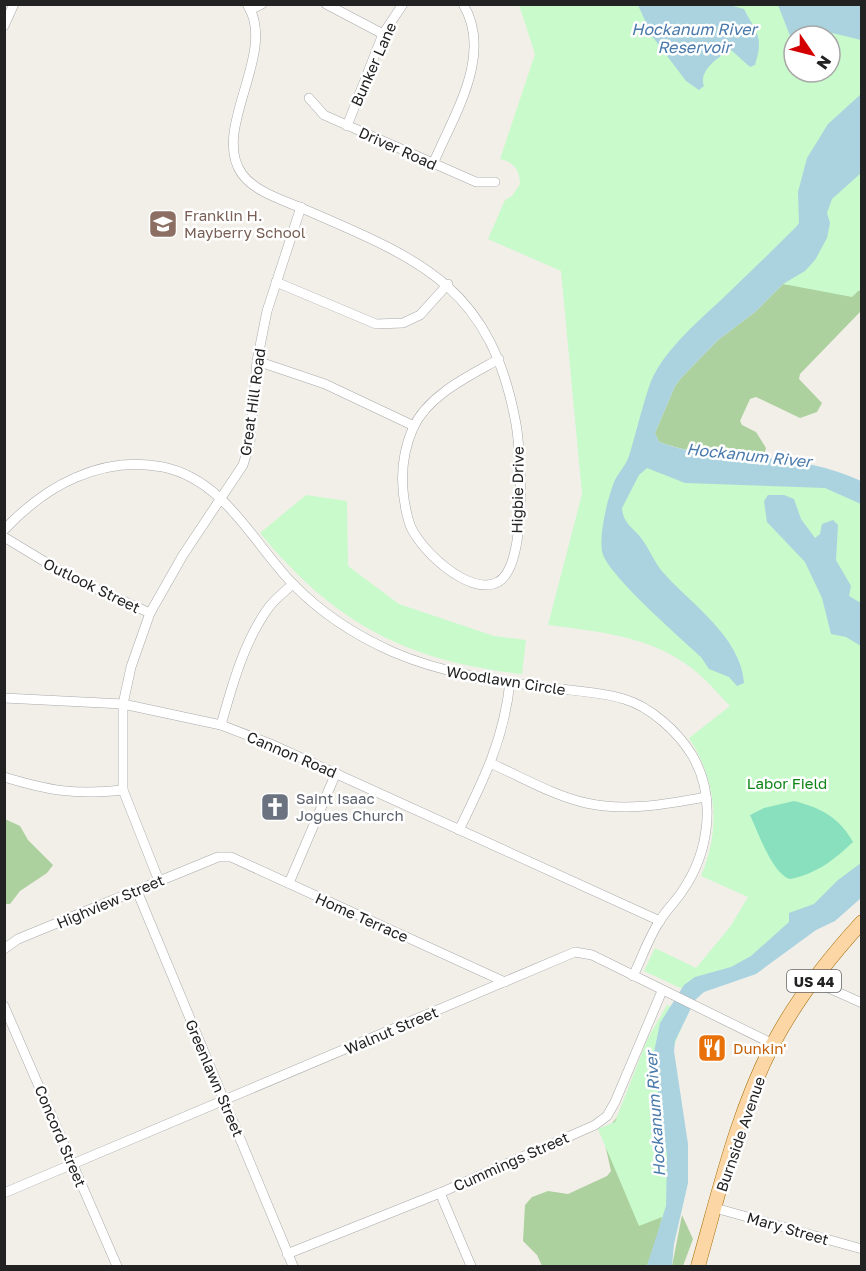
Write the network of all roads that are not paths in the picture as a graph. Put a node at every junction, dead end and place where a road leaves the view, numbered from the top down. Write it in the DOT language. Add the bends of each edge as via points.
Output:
graph roads {
  1 [pos="14,4"];
  2 [pos="262,4"];
  3 [pos="326,4"];
  4 [pos="403,4"];
  5 [pos="463,4"];
  6 [pos="249,7"];
  7 [pos="4,26"];
  8 [pos="383,34"];
  9 [pos="309,98"];
  10 [pos="347,126"];
  11 [pos="433,164"];
  12 [pos="495,182"];
  13 [pos="301,207"];
  14 [pos="276,282"];
  15 [pos="448,284"];
  16 [pos="499,359"];
  17 [pos="257,361"];
  18 [pos="414,426"];
  19 [pos="222,499"];
  20 [pos="4,530"];
  21 [pos="4,537"];
  22 [pos="293,584"];
  23 [pos="150,613"];
  24 [pos="510,682"];
  25 [pos="4,698"];
  26 [pos="123,704"];
  27 [pos="221,725"];
  28 [pos="492,764"];
  29 [pos="336,773"];
  30 [pos="4,777"];
  31 [pos="123,790"];
  32 [pos="706,797"];
  33 [pos="459,830"];
  34 [pos="218,857"];
  35 [pos="159,880"];
  36 [pos="289,883"];
  37 [pos="137,891"];
  38 [pos="660,921"];
  39 [pos="861,922"];
  40 [pos="4,949"];
  41 [pos="633,976"];
  42 [pos="813,981"];
  43 [pos="505,982"];
  44 [pos="662,991"];
  45 [pos="861,1003"];
  46 [pos="4,1006"];
  47 [pos="773,1044"];
  48 [pos="224,1100"];
  49 [pos="74,1164"];
  50 [pos="440,1192"];
  51 [pos="4,1193"];
  52 [pos="715,1208"];
  53 [pos="861,1249"];
  54 [pos="287,1254"];
  55 [pos="117,1266"];
  56 [pos="292,1266"];
  57 [pos="471,1266"];
  58 [pos="698,1266"];
  1 -- 7 [label="street"];
  2 -- 6 [label="street"];
  3 -- 8 [label="street"];
  4 -- 8 [label="street, Bunker Lane"];
  5 -- 11 [label="street" via="474,31 474,54 469,80"];
  6 -- 13 [label="street" via="255,29 254,50 235,133 235,158 241,173 251,183"];
  8 -- 10 [label="street, Bunker Lane"];
  9 -- 10 [label="street, Driver Road" via="324,115"];
  10 -- 11 [label="street, Driver Road"];
  11 -- 12 [label="street, Driver Road" via="476,182"];
  13 -- 14 [label="street, Great Hill Road"];
  13 -- 15 [label="street, Higbie Drive" via="399,251"];
  14 -- 15 [label="street" via="376,324 403,323 420,315"];
  14 -- 17 [label="street, Great Hill Road"];
  15 -- 16 [label="street, Higbie Drive" via="480,323"];
  16 -- 18 [label="street, Higbie Drive" via="446,392"];
  16 -- 18 [label="street, Higbie Drive" via="512,401 521,468 514,552 509,570 498,582 482,585 462,578 436,561 409,525 402,484"];
  17 -- 18 [label="street" via="335,388"];
  17 -- 19 [label="street, Great Hill Road" via="250,442 243,465"];
  19 -- 20 [label="street, Woodlawn Circle" via="196,480 165,468 137,464 105,466 45,494"];
  19 -- 22 [label="street, Woodlawn Circle"];
  19 -- 23 [label="street, Great Hill Road" via="183,555"];
  21 -- 23 [label="street, Outlook Street" via="70,577"];
  22 -- 24 [label="street, Woodlawn Circle" via="320,609 393,652 439,669"];
  22 -- 27 [label="street" via="269,607 255,634 235,677"];
  23 -- 26 [label="street, Great Hill Road"];
  24 -- 28 [label="street" via="507,716"];
  24 -- 32 [label="street, Woodlawn Circle" via="625,699 643,708 663,722 692,756"];
  25 -- 26 [label="street, Cannon Road"];
  26 -- 27 [label="street, Cannon Road"];
  26 -- 31 [label="street, Great Hill Road"];
  27 -- 29 [label="street, Cannon Road"];
  28 -- 32 [label="street" via="585,803 619,808"];
  28 -- 33 [label="street"];
  29 -- 33 [label="street, Cannon Road"];
  29 -- 36 [label="street"];
  30 -- 31 [label="street" via="82,794"];
  31 -- 35 [label="street, Great Hill Road"];
  32 -- 38 [label="street, Woodlawn Circle" via="708,822 698,865"];
  33 -- 38 [label="street, Cannon Road"];
  34 -- 35 [label="street, Highview Street"];
  34 -- 36 [label="street, Home Terrace" via="231,857"];
  35 -- 37 [label="street, Highview Street"];
  36 -- 43 [label="street, Home Terrace"];
  37 -- 40 [label="street, Highview Street" via="18,939"];
  37 -- 48 [label="street, Greenlawn Street"];
  38 -- 41 [label="street, Woodlawn Circle"];
  39 -- 42 [label="main road, Burnside Avenue / US 44"];
  41 -- 43 [label="street, Walnut Street" via="592,955 575,952"];
  41 -- 44 [label="street, Walnut Street"];
  42 -- 45 [label="street"];
  42 -- 47 [label="main road, Burnside Avenue / US 44"];
  43 -- 48 [label="street, Walnut Street"];
  44 -- 47 [label="street, Walnut Street"];
  44 -- 50 [label="street, Cummings Street" via="607,1116 595,1125"];
  46 -- 49 [label="street, Concord Street"];
  47 -- 52 [label="main road, Burnside Avenue / US 44" via="746,1109"];
  48 -- 49 [label="street, Walnut Street"];
  48 -- 54 [label="street, Greenlawn Street"];
  49 -- 51 [label="street, Walnut Street"];
  49 -- 55 [label="street, Concord Street"];
  50 -- 54 [label="street, Cummings Street"];
  50 -- 57 [label="street"];
  52 -- 53 [label="street, Mary Street"];
  52 -- 58 [label="main road, Burnside Avenue / US 44"];
  54 -- 56 [label="street, Greenlawn Street"];
}
